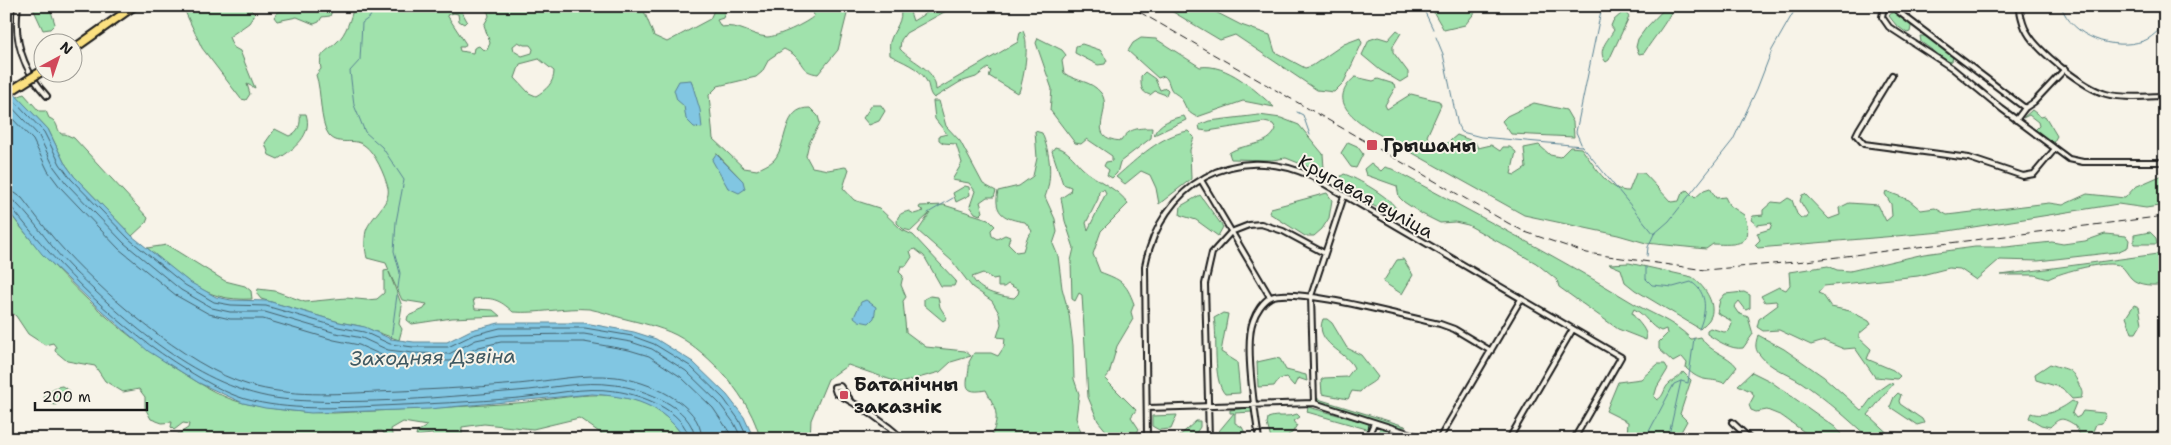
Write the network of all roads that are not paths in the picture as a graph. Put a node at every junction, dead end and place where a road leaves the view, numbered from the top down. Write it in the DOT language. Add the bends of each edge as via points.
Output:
graph roads {
  1 [pos="18,6"];
  2 [pos="134,6"];
  3 [pos="1884,6"];
  4 [pos="1891,6"];
  5 [pos="2019,6"];
  6 [pos="82,43"];
  7 [pos="2065,69"];
  8 [pos="1892,75"];
  9 [pos="32,77"];
  10 [pos="6,94"];
  11 [pos="47,96"];
  12 [pos="2165,96"];
  13 [pos="2025,108"];
  14 [pos="2016,120"];
  15 [pos="2054,150"];
  16 [pos="2165,162"];
  17 [pos="1201,180"];
  18 [pos="1344,196"];
  19 [pos="1231,232"];
  20 [pos="1324,253"];
  21 [pos="1311,296"];
  22 [pos="1270,297"];
  23 [pos="1521,299"];
  24 [pos="1573,329"];
  25 [pos="1491,351"];
  26 [pos="849,398"];
  27 [pos="1314,403"];
  28 [pos="1253,404"];
  29 [pos="1208,406"];
  30 [pos="1148,408"];
  31 [pos="1732,422"];
  32 [pos="1374,423"];
  33 [pos="903,439"];
  34 [pos="1147,439"];
  35 [pos="1209,439"];
  36 [pos="1259,439"];
  37 [pos="1367,439"];
  38 [pos="1427,439"];
  39 [pos="1439,439"];
  40 [pos="1509,439"];
  41 [pos="1574,439"];
  42 [pos="1750,439"];
  1 -- 11 [label="street" via="16,23 24,63 33,82"];
  2 -- 6 [label="highway"];
  3 -- 14 [label="street" via="1882,17 1885,23 1952,68"];
  4 -- 13 [label="street"];
  5 -- 7 [label="street" via="2028,34"];
  7 -- 12 [label="street" via="2088,86 2106,94"];
  7 -- 13 [label="street"];
  8 -- 15 [label="street" via="1856,135 1864,144 1969,158 2023,176 2034,174"];
  9 -- 10 [label="highway, bridge"];
  13 -- 14 [label="street"];
  14 -- 15 [label="street"];
  15 -- 16 [label="street" via="2068,159 2084,162"];
  17 -- 18 [label="street, Кругавая вуліца" via="1236,166 1268,164 1301,172"];
  17 -- 19 [label="street"];
  17 -- 30 [label="street, Кругавая вуліца" via="1172,204 1157,225 1149,247 1144,295"];
  18 -- 20 [label="street"];
  18 -- 23 [label="street, Кругавая вуліца"];
  19 -- 20 [label="street" via="1249,225 1269,225"];
  19 -- 22 [label="street"];
  19 -- 29 [label="street" via="1212,253 1206,276"];
  20 -- 21 [label="street"];
  21 -- 22 [label="street" via="1285,294"];
  21 -- 25 [label="street" via="1447,326"];
  21 -- 27 [label="street"];
  22 -- 28 [label="street" via="1252,322"];
  23 -- 24 [label="street, Кругавая вуліца"];
  23 -- 25 [label="street"];
  24 -- 40 [label="street"];
  24 -- 41 [label="street, Кругавая вуліца" via="1621,357"];
  25 -- 39 [label="street"];
  26 -- 33 [label="street"];
  27 -- 28 [label="street"];
  27 -- 32 [label="street"];
  28 -- 29 [label="street"];
  28 -- 36 [label="street"];
  29 -- 30 [label="street"];
  29 -- 35 [label="street"];
  30 -- 34 [label="street, Кругавая вуліца"];
  31 -- 42 [label="street"];
  32 -- 37 [label="street"];
  32 -- 38 [label="street"];
}
